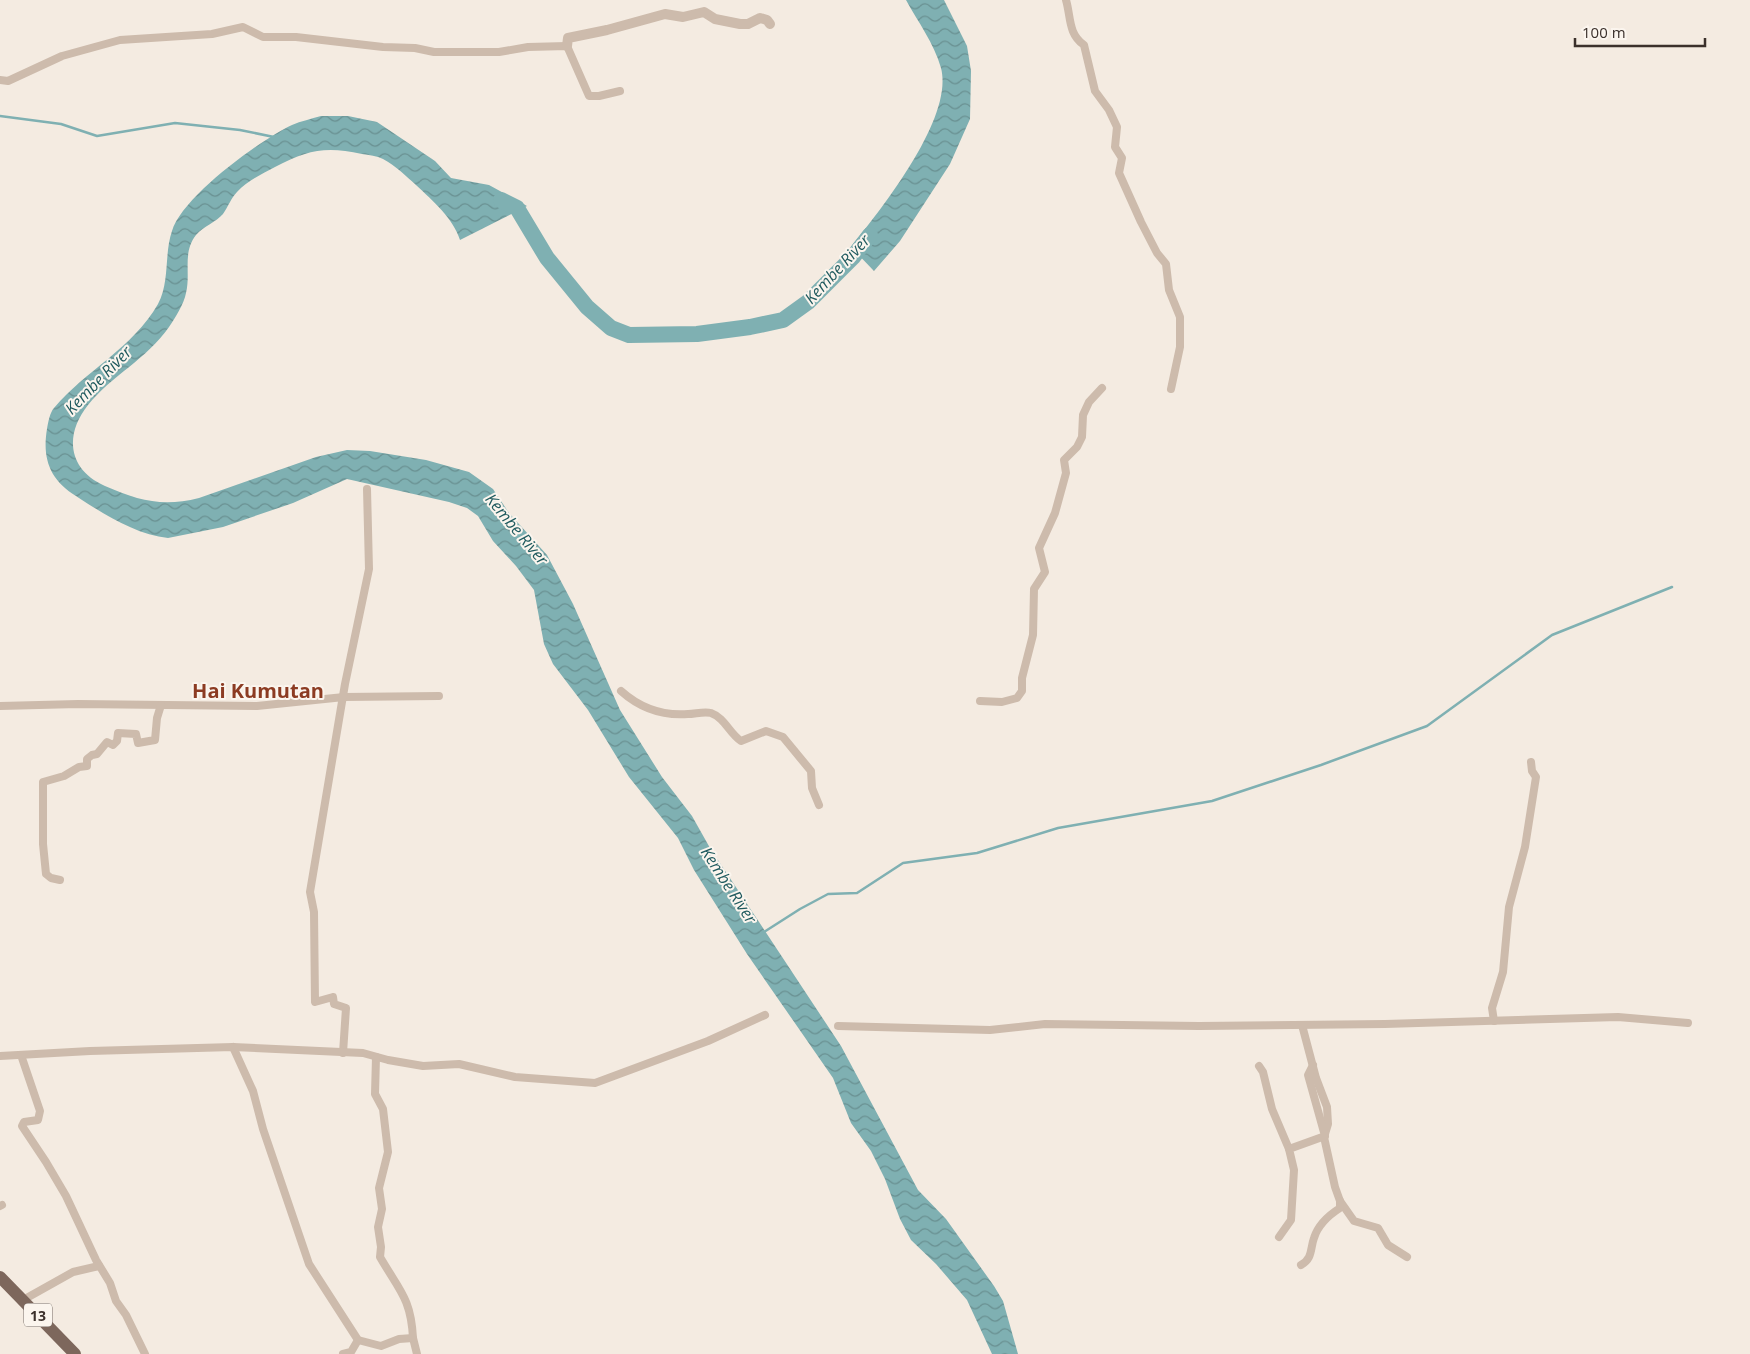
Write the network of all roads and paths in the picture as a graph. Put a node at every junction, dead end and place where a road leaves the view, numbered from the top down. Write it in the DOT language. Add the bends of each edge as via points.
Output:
graph roads {
  1 [pos="1066,0"];
  2 [pos="770,24"];
  3 [pos="567,46"];
  4 [pos="0,80"];
  5 [pos="620,91"];
  6 [pos="1102,388"];
  7 [pos="1171,389"];
  8 [pos="367,489"];
  9 [pos="621,691"];
  10 [pos="440,696"];
  11 [pos="344,697"];
  12 [pos="980,701"];
  13 [pos="161,705"];
  14 [pos="0,706"];
  15 [pos="1531,762"];
  16 [pos="819,805"];
  17 [pos="60,880"];
  18 [pos="765,1015"];
  19 [pos="1494,1021"];
  20 [pos="1688,1023"];
  21 [pos="1302,1025"];
  22 [pos="838,1026"];
  23 [pos="233,1047"];
  24 [pos="343,1053"];
  25 [pos="21,1055"];
  26 [pos="0,1056"];
  27 [pos="376,1057"];
  28 [pos="1260,1066"];
  29 [pos="1325,1136"];
  30 [pos="1289,1149"];
  31 [pos="1340,1202"];
  32 [pos="1279,1237"];
  33 [pos="1407,1257"];
  34 [pos="1301,1265"];
  35 [pos="99,1266"];
  36 [pos="0,1277"];
  37 [pos="23,1300"];
  38 [pos="413,1338"];
  39 [pos="358,1340"];
  40 [pos="418,1352"];
  41 [pos="75,1354"];
  42 [pos="145,1354"];
  43 [pos="342,1354"];
  1 -- 7 [label="street" via="1070,26 1076,40 1084,45 1095,91 1117,128 1116,147 1122,158 1119,173 1157,253 1166,264 1169,290 1180,317 1180,347"];
  2 -- 3 [label="street" via="760,18 740,24 715,19 704,12 683,17 665,14 568,38"];
  3 -- 4 [label="street" via="499,52 434,52 296,37 263,37 243,27 212,34 120,40 62,56 8,82"];
  3 -- 5 [label="street" via="589,96"];
  6 -- 12 [label="street" via="1089,402 1083,415 1082,437 1077,447 1064,460 1066,473 1056,513 1039,548 1045,572 1034,589 1033,635 1022,678 1022,691 1016,698 1002,702"];
  8 -- 11 [label="street" via="369,569"];
  9 -- 16 [label="street" via="634,703 663,714 708,712 720,717 731,734 741,741 766,731 782,737 811,771 812,788"];
  10 -- 11 [label="street"];
  11 -- 13 [label="street" via="257,706"];
  11 -- 24 [label="street" via="310,892 314,912 315,1002 334,997 334,1004 346,1008"];
  13 -- 14 [label="street"];
  13 -- 17 [label="street" via="155,740 138,743 136,734 118,733 113,746 107,742 97,754 92,755 87,766 43,782 46,874"];
  15 -- 19 [label="street" via="1536,777 1525,847 1509,907 1504,972 1492,1008"];
  18 -- 27 [label="street" via="708,1041 595,1083 531,1079 459,1064 423,1066"];
  19 -- 20 [label="street" via="1618,1017"];
  19 -- 21 [label="street"];
  21 -- 22 [label="street" via="1045,1024 990,1030"];
  21 -- 29 [label="street" via="1327,1107"];
  23 -- 24 [label="street"];
  23 -- 25 [label="street"];
  23 -- 39 [label="street" via="253,1092 309,1264"];
  24 -- 27 [label="street" via="363,1052"];
  25 -- 26 [label="street"];
  25 -- 35 [label="street" via="40,1111 38,1120 24,1122 22,1126 66,1196"];
  27 -- 38 [label="street" via="375,1094 383,1109 388,1152 378,1188 382,1209 378,1227 380,1257 406,1297"];
  28 -- 30 [label="street" via="1272,1109"];
  29 -- 30 [label="street"];
  29 -- 31 [label="street"];
  30 -- 32 [label="street" via="1294,1170 1291,1220"];
  31 -- 33 [label="street" via="1354,1222 1378,1228 1388,1245"];
  31 -- 34 [label="street" via="1340,1208 1327,1216 1313,1238 1308,1261"];
  35 -- 37 [label="street" via="73,1272"];
  35 -- 42 [label="street"];
  36 -- 37 [label="main road, 13"];
  37 -- 41 [label="main road, 13"];
  38 -- 39 [label="street" via="381,1346"];
  38 -- 40 [label="street"];
  39 -- 43 [label="street" via="351,1352"];
}
